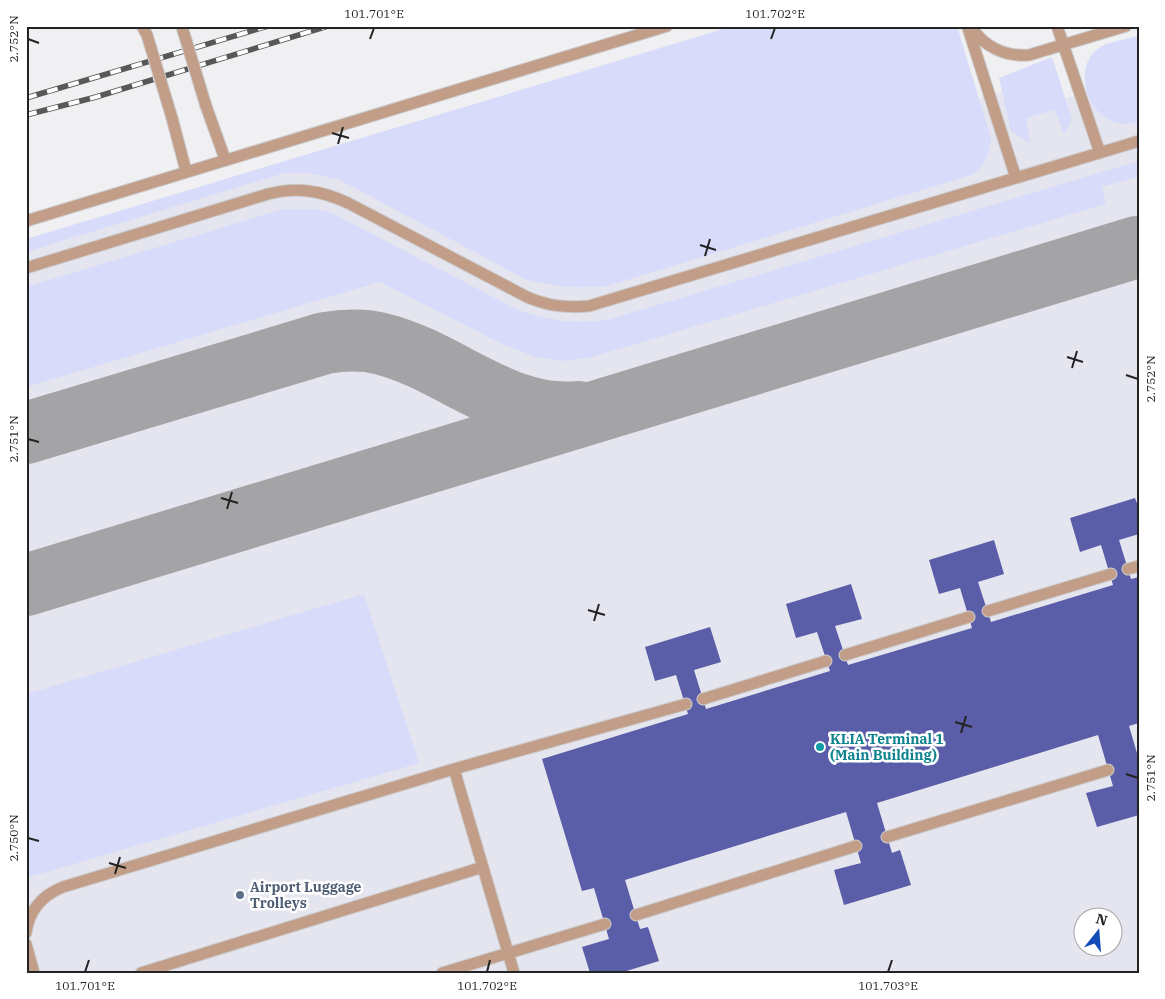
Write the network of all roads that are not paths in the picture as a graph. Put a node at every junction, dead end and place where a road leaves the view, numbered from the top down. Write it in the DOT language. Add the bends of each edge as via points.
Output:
graph roads {
  1 [pos="667,26"];
  2 [pos="969,26"];
  3 [pos="1056,26"];
  4 [pos="1126,26"];
  5 [pos="182,27"];
  6 [pos="144,31"];
  7 [pos="1063,45"];
  8 [pos="1139,140"];
  9 [pos="1100,152"];
  10 [pos="225,159"];
  11 [pos="186,172"];
  12 [pos="1016,178"];
  13 [pos="26,221"];
  14 [pos="26,268"];
  15 [pos="1111,574"];
  16 [pos="988,611"];
  17 [pos="969,617"];
  18 [pos="845,655"];
  19 [pos="826,661"];
  20 [pos="703,698"];
  21 [pos="686,704"];
  22 [pos="454,769"];
  23 [pos="1108,770"];
  24 [pos="887,837"];
  25 [pos="856,846"];
  26 [pos="484,867"];
  27 [pos="636,915"];
  28 [pos="605,924"];
  29 [pos="26,933"];
  30 [pos="26,944"];
  31 [pos="509,952"];
  32 [pos="34,973"];
  33 [pos="140,973"];
  34 [pos="442,973"];
  35 [pos="514,973"];
  1 -- 10 [label="lane"];
  2 -- 7 [label="lane" via="991,48 1017,56"];
  2 -- 12 [label="lane"];
  3 -- 7 [label="lane"];
  4 -- 7 [label="lane"];
  5 -- 10 [label="lane, bridge"];
  6 -- 11 [label="lane, bridge"];
  7 -- 9 [label="lane"];
  8 -- 9 [label="lane"];
  9 -- 12 [label="lane"];
  10 -- 11 [label="lane"];
  11 -- 13 [label="lane"];
  12 -- 14 [label="lane" via="589,306 567,308 527,297 348,203 328,194 307,190 268,194"];
  15 -- 16 [label="lane"];
  17 -- 18 [label="lane"];
  19 -- 20 [label="lane"];
  21 -- 22 [label="lane"];
  22 -- 26 [label="lane"];
  22 -- 29 [label="lane" via="63,887 48,893 38,903"];
  23 -- 24 [label="lane"];
  25 -- 27 [label="lane"];
  26 -- 31 [label="lane"];
  26 -- 33 [label="lane"];
  28 -- 31 [label="lane"];
  30 -- 32 [label="lane"];
  31 -- 34 [label="lane"];
  31 -- 35 [label="lane"];
}
